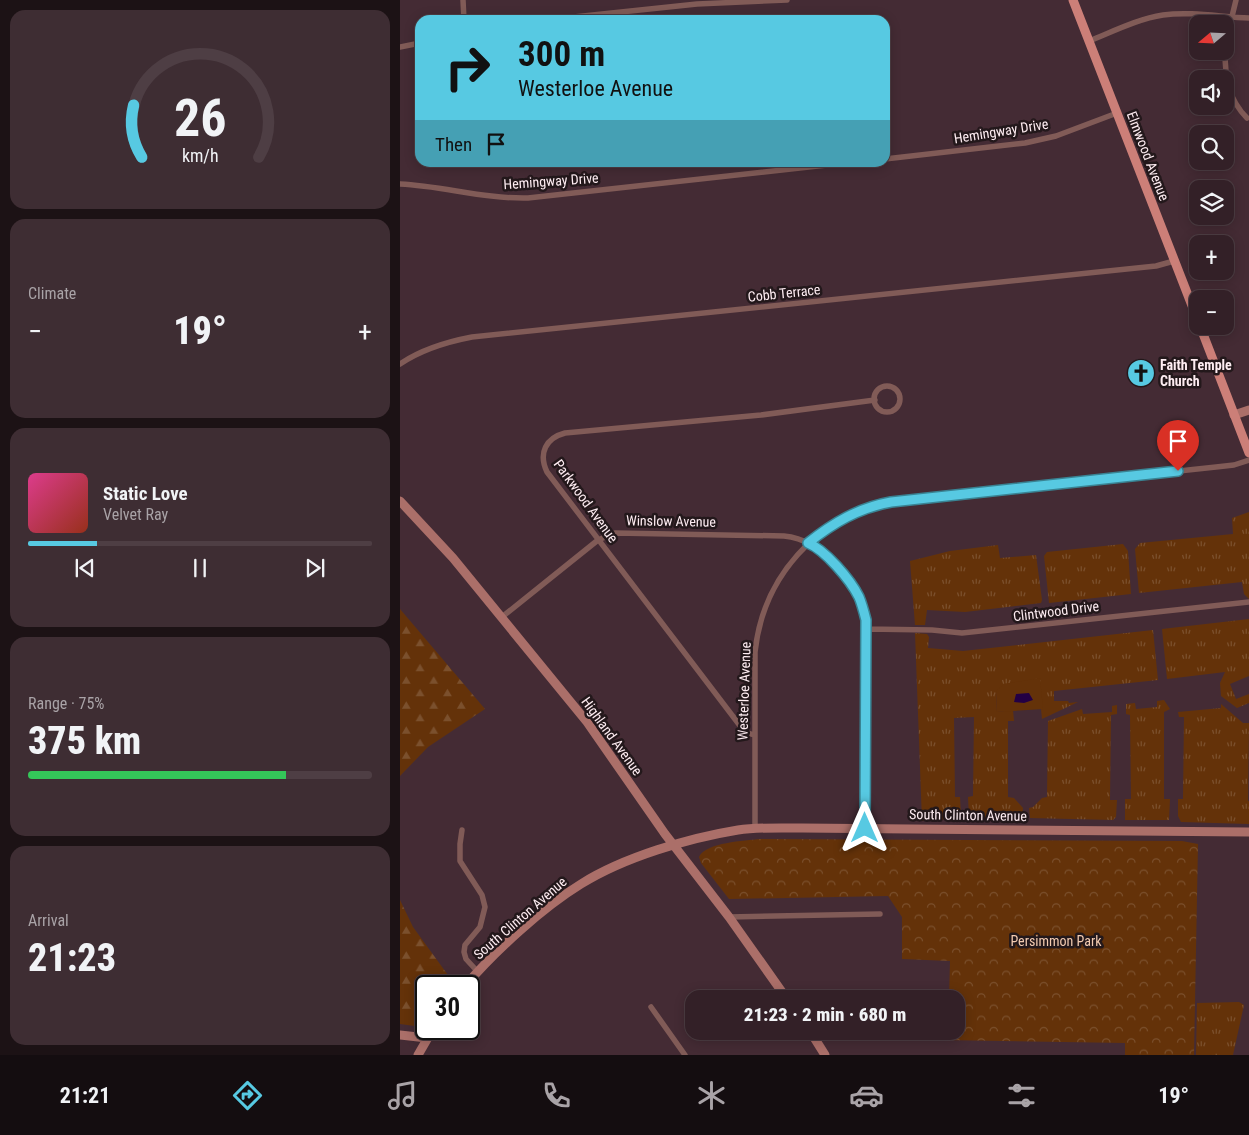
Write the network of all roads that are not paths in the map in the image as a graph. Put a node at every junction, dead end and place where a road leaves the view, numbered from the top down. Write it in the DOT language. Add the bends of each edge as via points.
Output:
graph roads {
  1 [pos="463,0"];
  2 [pos="787,0"];
  3 [pos="1073,0"];
  4 [pos="1236,0"];
  5 [pos="743,1"];
  6 [pos="464,15"];
  7 [pos="592,15"];
  8 [pos="1199,15"];
  9 [pos="1232,15"];
  10 [pos="1234,17"];
  11 [pos="1249,18"];
  12 [pos="1089,41"];
  13 [pos="415,45"];
  14 [pos="400,47"];
  15 [pos="1225,60"];
  16 [pos="1117,113"];
  17 [pos="1247,118"];
  18 [pos="890,158"];
  19 [pos="809,167"];
  20 [pos="400,184"];
  21 [pos="1174,261"];
  22 [pos="1189,298"];
  23 [pos="1203,335"];
  24 [pos="400,364"];
  25 [pos="875,400"];
  26 [pos="1249,410"];
  27 [pos="1234,415"];
  28 [pos="1249,453"];
  29 [pos="1249,460"];
  30 [pos="400,500"];
  31 [pos="598,540"];
  32 [pos="808,543"];
  33 [pos="1249,602"];
  34 [pos="502,617"];
  35 [pos="866,629"];
  36 [pos="754,735"];
  37 [pos="865,828"];
  38 [pos="755,829"];
  39 [pos="462,830"];
  40 [pos="1249,832"];
  41 [pos="674,845"];
  42 [pos="880,914"];
  43 [pos="729,917"];
  44 [pos="478,972"];
  45 [pos="475,975"];
  46 [pos="781,990"];
  47 [pos="651,1006"];
  48 [pos="400,1035"];
  49 [pos="415,1037"];
  50 [pos="426,1040"];
  51 [pos="816,1040"];
  52 [pos="418,1055"];
  53 [pos="685,1055"];
  54 [pos="825,1055"];
  1 -- 6 [label="street"];
  2 -- 5 [label="street"];
  3 -- 12 [label="main road, Elmwood Avenue"];
  4 -- 9 [label="street"];
  5 -- 7 [label="street"];
  8 -- 12 [label="street" via="1162,15"];
  10 -- 11 [label="street"];
  12 -- 16 [label="main road, Elmwood Avenue"];
  13 -- 14 [label="street"];
  15 -- 17 [label="street" via="1230,94"];
  16 -- 18 [label="street, Hemingway Drive" via="1056,136 1025,143"];
  16 -- 21 [label="main road, Elmwood Avenue"];
  19 -- 20 [label="street, Hemingway Drive" via="528,198 485,196"];
  21 -- 22 [label="main road, Elmwood Avenue"];
  21 -- 24 [label="street, Cobb Terrace" via="1156,266 472,338 436,346"];
  23 -- 27 [label="main road"];
  25 -- 25 [label="street, Parkwood Avenue" via="877,392 884,387 896,390 900,397 899,405 889,412 878,408"];
  25 -- 31 [label="street, Parkwood Avenue" via="761,415 565,433 550,439 543,452 545,468"];
  26 -- 27 [label="street"];
  27 -- 28 [label="main road"];
  29 -- 32 [label="street, Westerloe Avenue" via="1234,465 891,502 849,515"];
  30 -- 34 [label="street, Highland Avenue"];
  31 -- 32 [label="street, Winslow Avenue" via="621,532 784,536"];
  31 -- 34 [label="street, Winslow Avenue"];
  31 -- 36 [label="street, Parkwood Avenue" via="741,727"];
  32 -- 35 [label="street" via="823,552 854,588 863,608"];
  32 -- 36 [label="street, Westerloe Avenue" via="791,562 769,599 759,629"];
  33 -- 35 [label="street, Clintwood Drive" via="962,633"];
  34 -- 41 [label="street, Highland Avenue" via="587,722"];
  35 -- 37 [label="street"];
  36 -- 38 [label="street, Westerloe Avenue"];
  37 -- 38 [label="street, South Clinton Avenue"];
  37 -- 40 [label="street, South Clinton Avenue"];
  38 -- 41 [label="street, South Clinton Avenue"];
  39 -- 44 [label="street" via="460,861 482,895 485,907 480,927 465,945 464,952"];
  41 -- 43 [label="street, Highland Avenue"];
  41 -- 44 [label="street, South Clinton Avenue" via="625,862 581,884 543,912"];
  42 -- 43 [label="street"];
  43 -- 46 [label="street, Highland Avenue"];
  44 -- 45 [label="street, South Clinton Avenue"];
  47 -- 53 [label="street"];
  48 -- 49 [label="street"];
  50 -- 52 [label="street"];
  51 -- 54 [label="street"];
}
